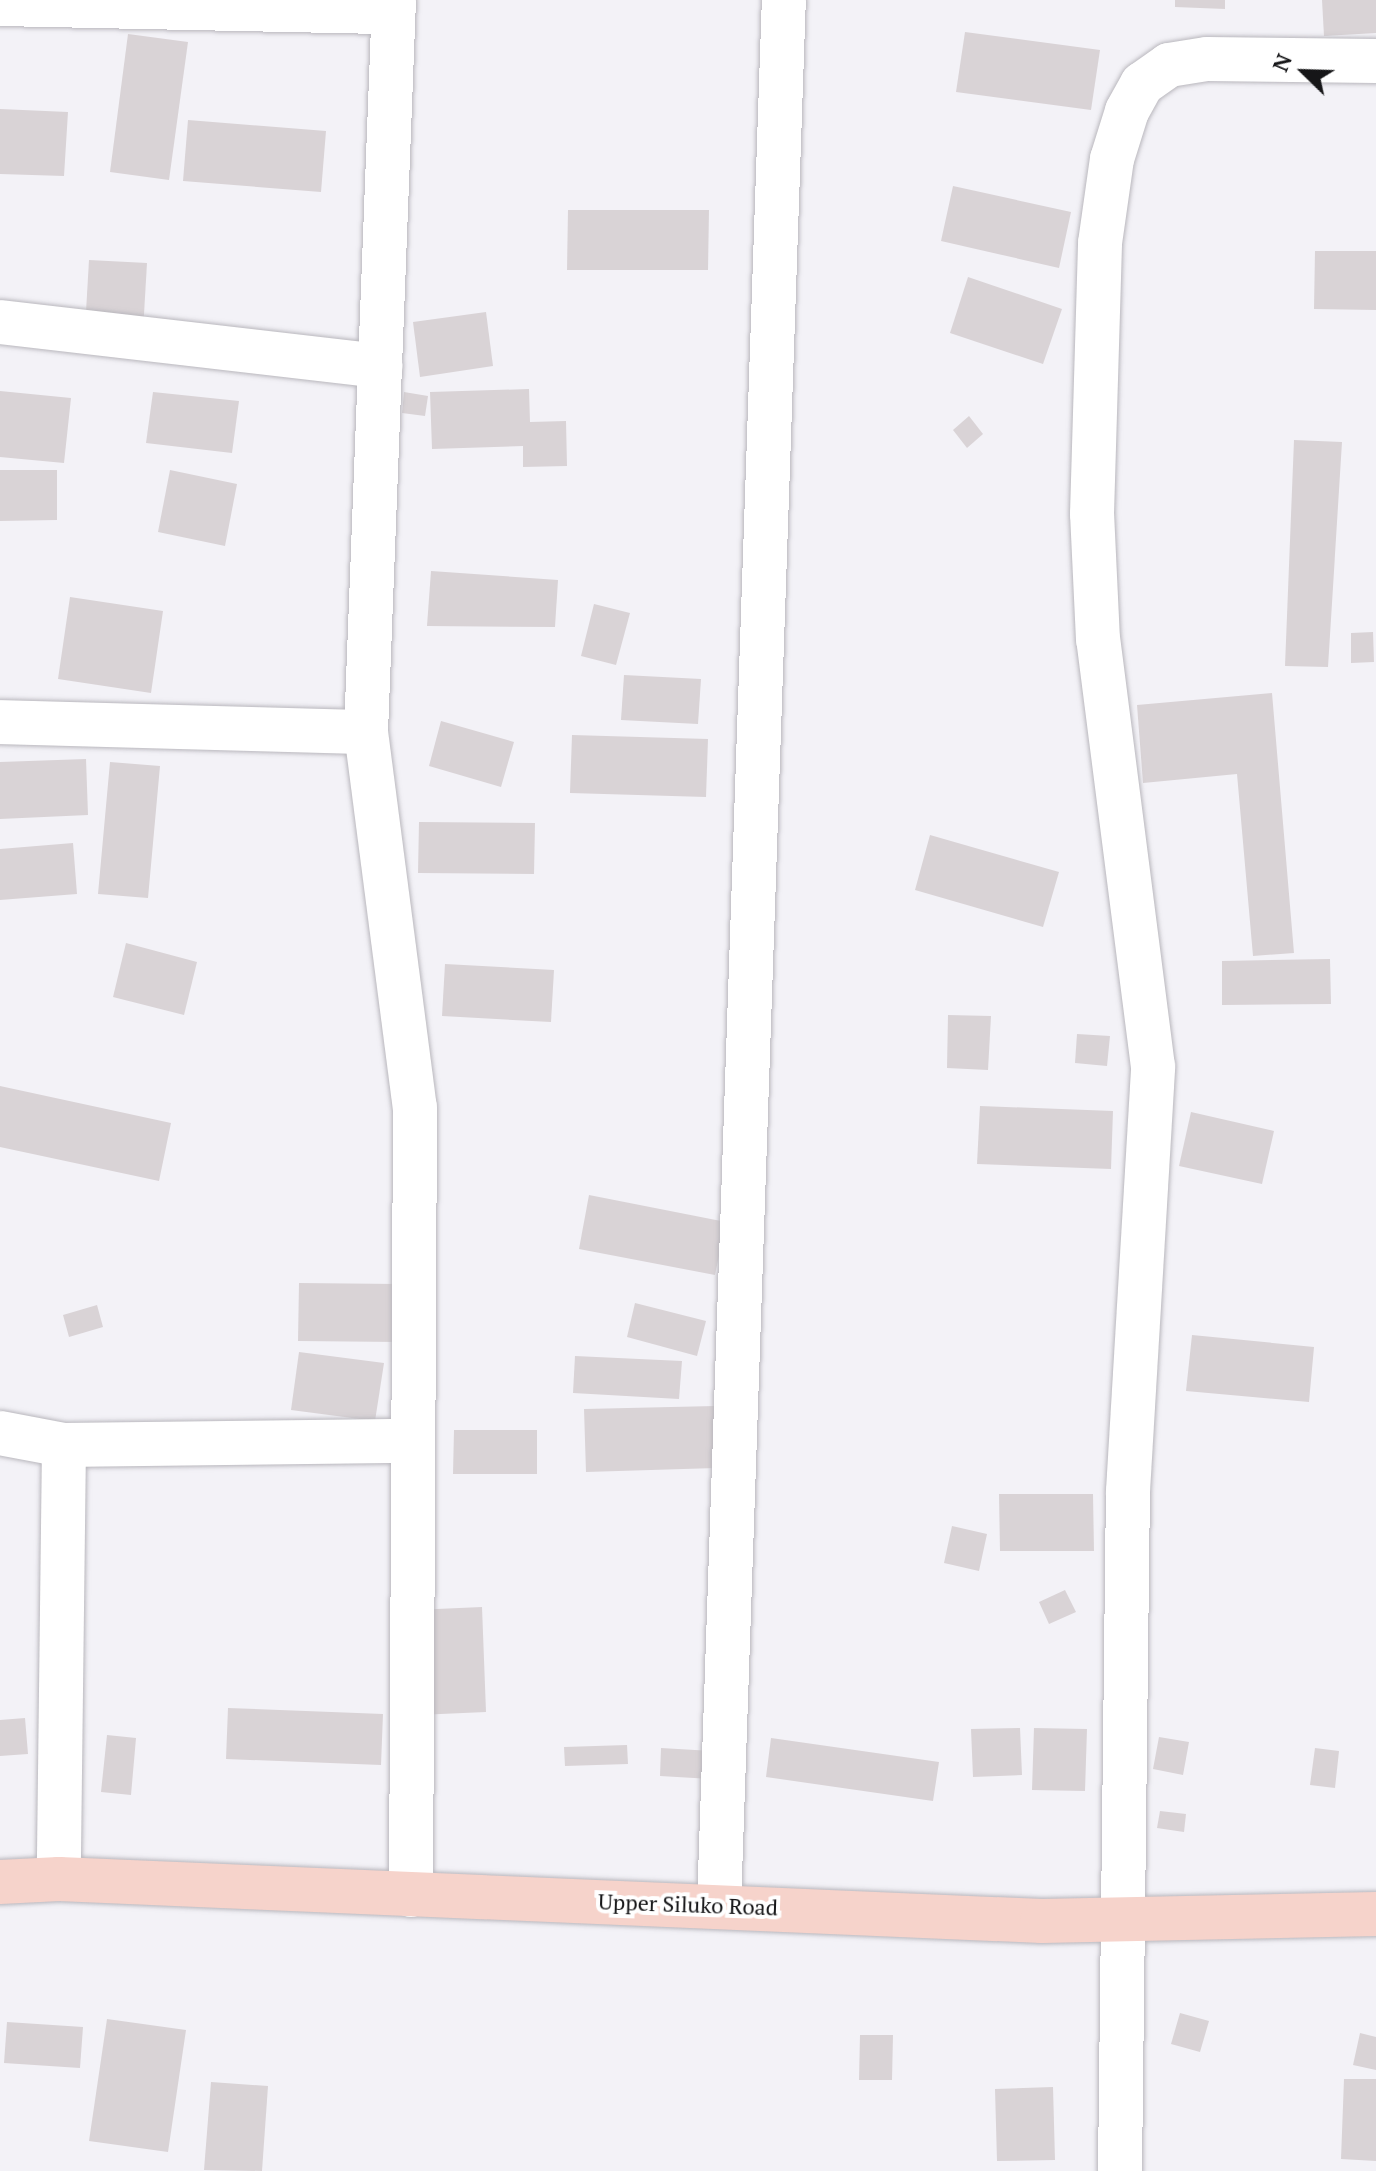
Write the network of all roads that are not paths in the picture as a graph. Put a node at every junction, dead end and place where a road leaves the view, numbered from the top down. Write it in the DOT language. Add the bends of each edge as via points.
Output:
graph roads {
  1 [pos="784,0"];
  2 [pos="0,4"];
  3 [pos="394,6"];
  4 [pos="1376,61"];
  5 [pos="0,322"];
  6 [pos="380,366"];
  7 [pos="0,722"];
  8 [pos="366,732"];
  9 [pos="0,1433"];
  10 [pos="410,1441"];
  11 [pos="64,1445"];
  12 [pos="59,1879"];
  13 [pos="0,1882"];
  14 [pos="411,1895"];
  15 [pos="719,1905"];
  16 [pos="1376,1914"];
  17 [pos="1122,1922"];
  18 [pos="1120,2171"];
  1 -- 15 [label="street"];
  2 -- 3 [label="street"];
  3 -- 6 [label="street"];
  4 -- 17 [label="street" via="1207,59 1169,65 1142,84 1127,111 1112,159 1100,243 1092,514 1098,640 1153,1067 1128,1491"];
  5 -- 6 [label="street"];
  6 -- 8 [label="street"];
  7 -- 8 [label="street"];
  8 -- 10 [label="street" via="415,1107"];
  9 -- 11 [label="street"];
  10 -- 11 [label="street"];
  10 -- 14 [label="street"];
  11 -- 12 [label="street"];
  12 -- 13 [label="main road, Upper Siluko Road"];
  12 -- 14 [label="main road, Upper Siluko Road"];
  14 -- 15 [label="main road, Upper Siluko Road"];
  15 -- 17 [label="main road, Upper Siluko Road"];
  16 -- 17 [label="main road, Upper Siluko Road"];
  17 -- 18 [label="street"];
}
